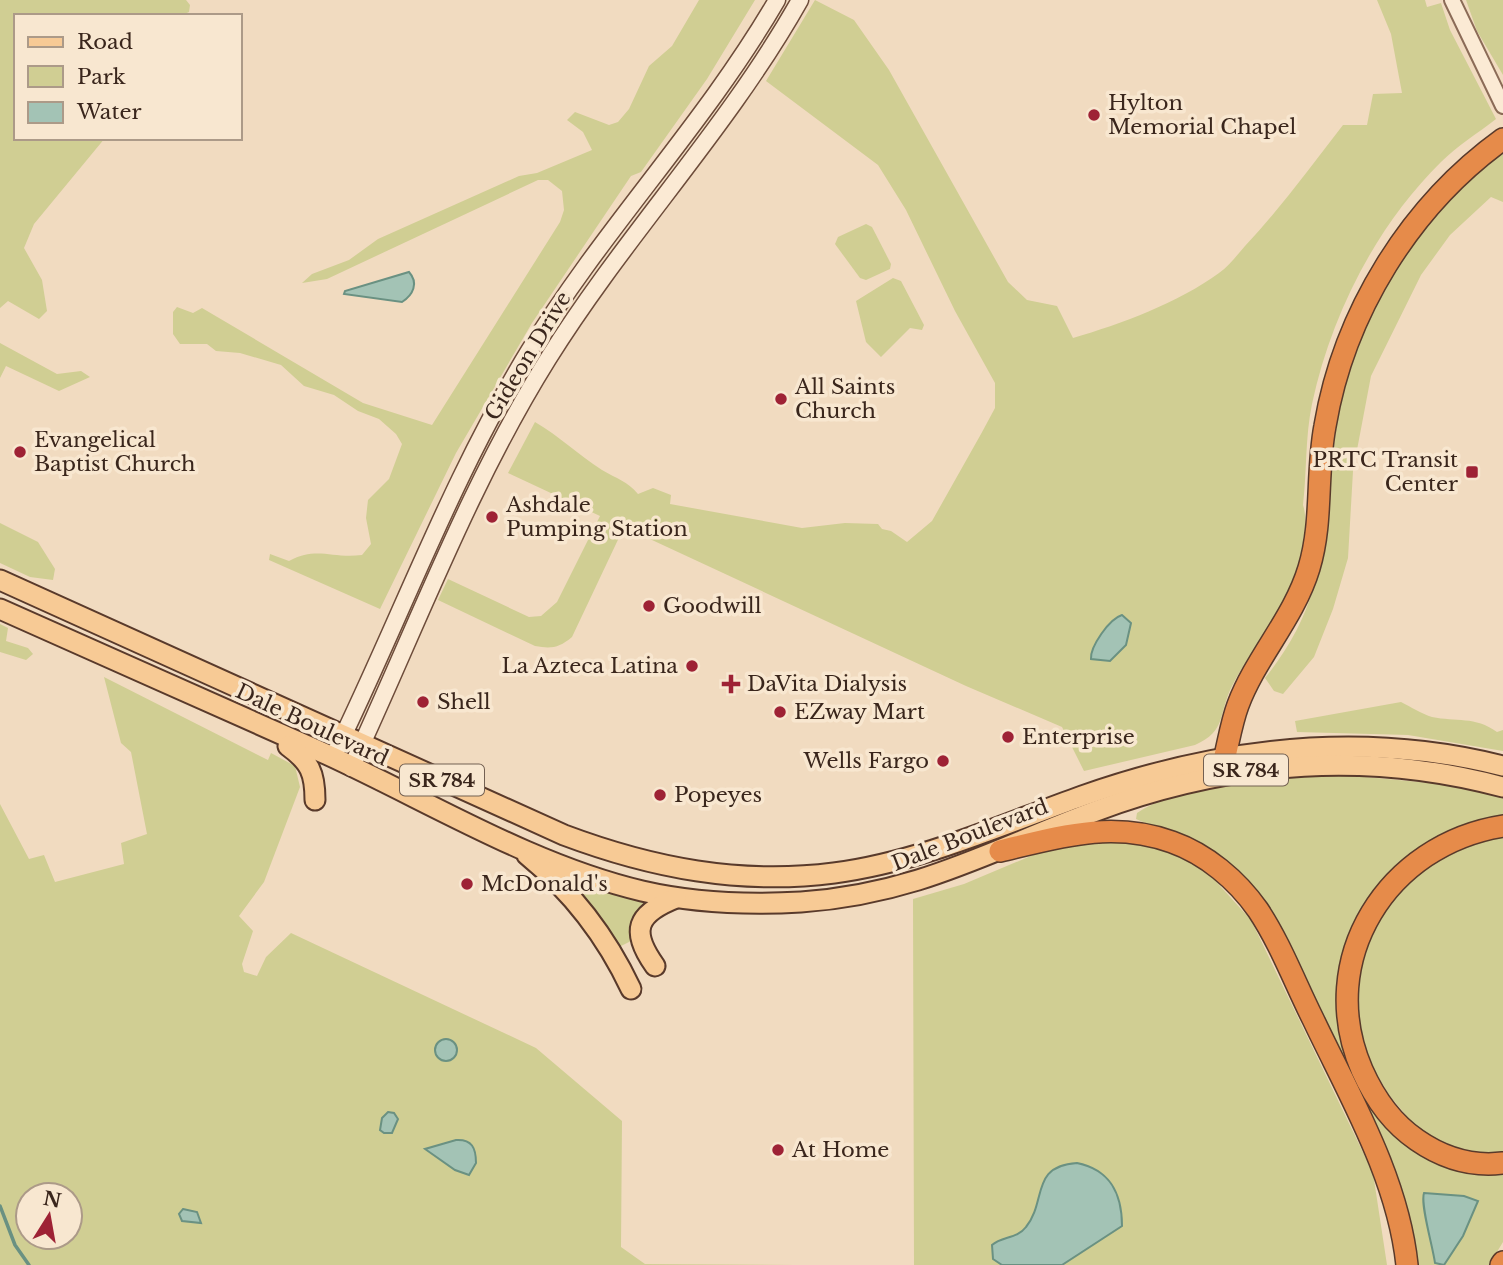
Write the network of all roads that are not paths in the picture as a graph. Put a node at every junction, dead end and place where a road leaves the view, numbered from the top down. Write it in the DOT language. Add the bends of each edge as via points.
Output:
graph roads {
  1 [pos="777,0"];
  2 [pos="800,0"];
  3 [pos="1452,0"];
  4 [pos="1501,102"];
  5 [pos="1503,139"];
  6 [pos="0,580"];
  7 [pos="0,609"];
  8 [pos="262,726"];
  9 [pos="343,736"];
  10 [pos="362,744"];
  11 [pos="1225,756"];
  12 [pos="333,757"];
  13 [pos="1503,766"];
  14 [pos="351,768"];
  15 [pos="1503,787"];
  16 [pos="315,800"];
  17 [pos="1503,826"];
  18 [pos="513,843"];
  19 [pos="1000,851"];
  20 [pos="676,898"];
  21 [pos="607,945"];
  22 [pos="631,989"];
  23 [pos="1503,1163"];
  24 [pos="1407,1265"];
  1 -- 9 [label="main road, Gideon Drive" via="726,80 528,352 475,450"];
  2 -- 10 [label="main road, Gideon Drive" via="727,113 627,242 547,360 485,475"];
  3 -- 4 [label="street"];
  5 -- 11 [label="highway" via="1462,172 1410,230 1358,318 1325,425 1319,512 1309,568 1238,704"];
  6 -- 9 [label="main road, Dale Boulevard / SR 784"];
  7 -- 8 [label="main road, Dale Boulevard / SR 784"];
  8 -- 12 [label="main road, Dale Boulevard / SR 784"];
  8 -- 16 [label="main road" via="310,764"];
  9 -- 10 [label="main road, Dale Boulevard / SR 784"];
  9 -- 12 [label="main road, Gideon Drive"];
  10 -- 11 [label="main road, Dale Boulevard / SR 784" via="607,851 682,870 758,877 835,873 878,865 1142,776"];
  10 -- 14 [label="main road, Gideon Drive"];
  11 -- 13 [label="main road, Dale Boulevard / SR 784" via="1359,746 1443,754"];
  12 -- 14 [label="main road, Dale Boulevard / SR 784"];
  14 -- 18 [label="main road, Dale Boulevard / SR 784"];
  15 -- 19 [label="main road, Dale Boulevard / SR 784" via="1441,772 1367,764 1253,769 1149,793"];
  17 -- 23 [label="highway" via="1453,839 1394,880 1362,931 1348,995 1357,1058 1388,1113 1413,1138 1438,1153 1470,1163"];
  18 -- 20 [label="main road, Dale Boulevard / SR 784" via="620,885"];
  18 -- 21 [label="main road" via="560,884"];
  19 -- 20 [label="main road, Dale Boulevard / SR 784" via="927,880 838,898 750,903"];
  19 -- 24 [label="highway" via="1074,834 1120,830 1174,842 1230,878 1269,929 1370,1140 1395,1205"];
  20 -- 21 [label="main road" via="651,910 641,923 641,944 650,969"];
  21 -- 22 [label="main road"];
}
